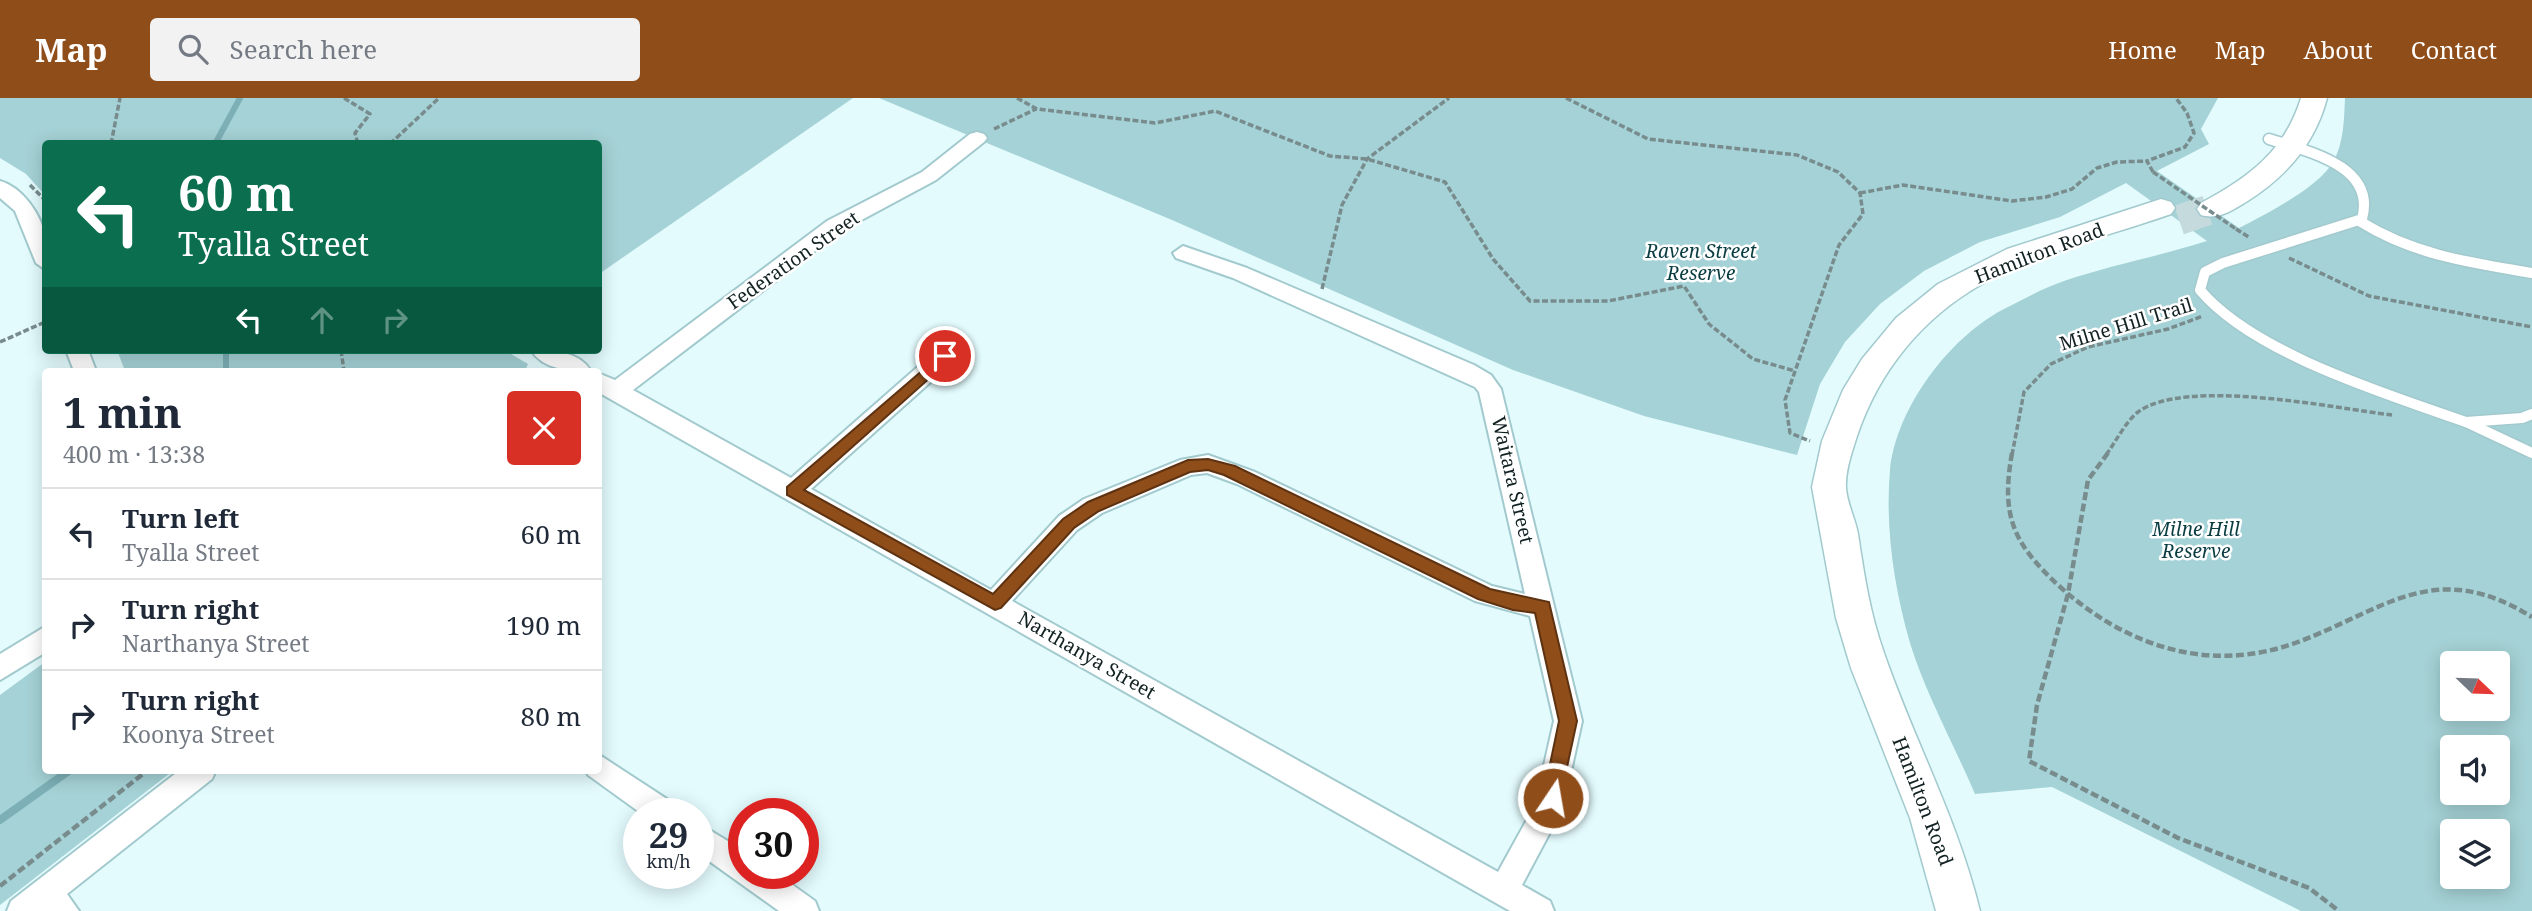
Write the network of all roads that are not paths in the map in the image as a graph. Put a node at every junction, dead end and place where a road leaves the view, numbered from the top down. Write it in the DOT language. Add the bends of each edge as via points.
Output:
graph roads {
  1 [pos="2294,98"];
  2 [pos="2314,98"];
  3 [pos="977,138"];
  4 [pos="2281,143"];
  5 [pos="0,187"];
  6 [pos="2361,222"];
  7 [pos="42,252"];
  8 [pos="1183,253"];
  9 [pos="2532,273"];
  10 [pos="547,354"];
  11 [pos="945,356"];
  12 [pos="566,368"];
  13 [pos="607,386"];
  14 [pos="2532,414"];
  15 [pos="2466,422"];
  16 [pos="2532,453"];
  17 [pos="793,491"];
  18 [pos="995,603"];
  19 [pos="1543,607"];
  20 [pos="42,640"];
  21 [pos="0,669"];
  22 [pos="602,769"];
  23 [pos="197,774"];
  24 [pos="643,798"];
  25 [pos="773,889"];
  26 [pos="1503,891"];
  27 [pos="44,905"];
  28 [pos="804,911"];
  29 [pos="1539,911"];
  30 [pos="1958,911"];
  1 -- 4 [label="main road, Hamilton Road"];
  2 -- 4 [label="main road, Hamilton Road" via="2309,119"];
  3 -- 13 [label="street, Federation Street" via="929,176 834,226"];
  4 -- 6 [label="lane" via="2333,163 2358,179 2364,195"];
  4 -- 30 [label="main road, Hamilton Road" via="2234,170 2186,208 2020,272 1969,299 1929,329 1898,364 1871,412 1840,532 1847,591 1861,644 1936,825"];
  5 -- 7 [label="street" via="24,208"];
  6 -- 9 [label="lane" via="2406,248"];
  6 -- 15 [label="lane" via="2229,258 2205,272 2200,290 2217,310 2245,330 2358,384"];
  8 -- 19 [label="street, Waitara Street" via="1240,273 1483,381 1490,389"];
  10 -- 12 [label="street"];
  11 -- 17 [label="street"];
  13 -- 17 [label="street, Narthanya Street"];
  14 -- 15 [label="lane"];
  15 -- 16 [label="lane"];
  17 -- 18 [label="street, Narthanya Street"];
  18 -- 19 [label="street" via="1080,514 1176,471 1208,464 1246,478 1484,594"];
  18 -- 26 [label="street, Narthanya Street"];
  19 -- 26 [label="street, Waitara Street" via="1567,711 1567,732 1549,807"];
  20 -- 21 [label="street"];
  22 -- 24 [label="street"];
  23 -- 27 [label="street"];
  25 -- 28 [label="street"];
  26 -- 29 [label="street, Narthanya Street"];
}
